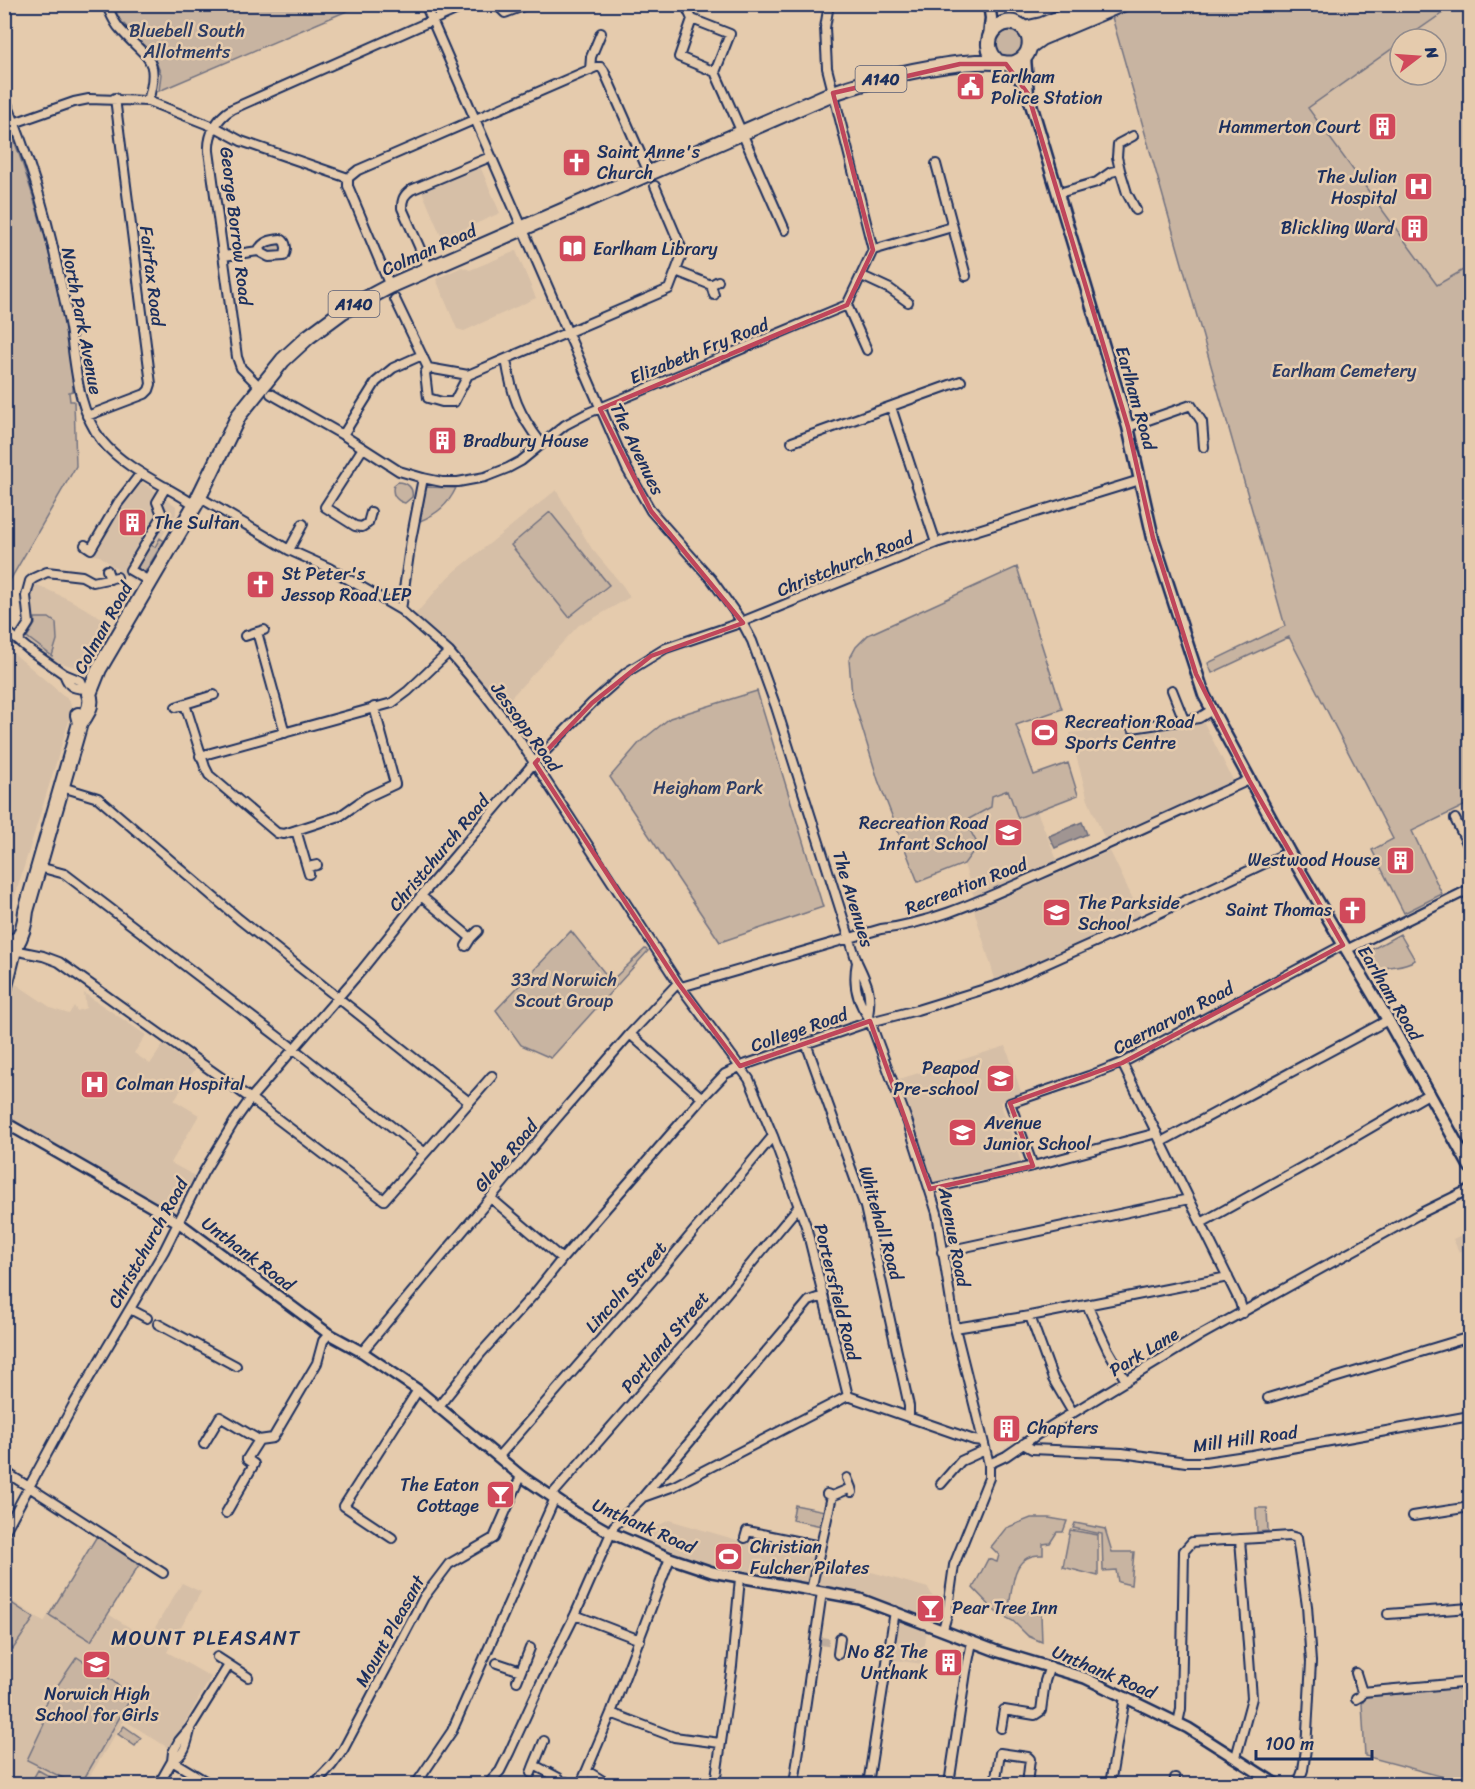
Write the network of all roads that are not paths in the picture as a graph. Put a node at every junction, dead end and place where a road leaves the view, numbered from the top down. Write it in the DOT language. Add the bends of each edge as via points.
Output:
graph roads {
  1 [pos="106,4"];
  2 [pos="425,4"];
  3 [pos="469,4"];
  4 [pos="496,4"];
  5 [pos="530,4"];
  6 [pos="686,4"];
  7 [pos="829,4"];
  8 [pos="990,4"];
  9 [pos="1094,4"];
  10 [pos="1122,4"];
  11 [pos="692,19"];
  12 [pos="432,20"];
  13 [pos="1008,23"];
  14 [pos="1024,29"];
  15 [pos="601,33"];
  16 [pos="989,40"];
  17 [pos="1027,52"];
  18 [pos="1002,63"];
  19 [pos="929,69"];
  20 [pos="590,70"];
  21 [pos="715,72"];
  22 [pos="833,93"];
  23 [pos="1028,94"];
  24 [pos="4,96"];
  25 [pos="115,98"];
  26 [pos="148,101"];
  27 [pos="475,119"];
  28 [pos="14,123"];
  29 [pos="214,127"];
  30 [pos="742,132"];
  31 [pos="1133,136"];
  32 [pos="490,157"];
  33 [pos="936,164"];
  34 [pos="1120,170"];
  35 [pos="348,178"];
  36 [pos="652,180"];
  37 [pos="1059,193"];
  38 [pos="1136,210"];
  39 [pos="952,227"];
  40 [pos="522,229"];
  41 [pos="785,230"];
  42 [pos="873,250"];
  43 [pos="258,251"];
  44 [pos="224,256"];
  45 [pos="429,269"];
  46 [pos="676,271"];
  47 [pos="862,276"];
  48 [pos="966,276"];
  49 [pos="393,292"];
  50 [pos="714,295"];
  51 [pos="908,302"];
  52 [pos="847,305"];
  53 [pos="567,332"];
  54 [pos="867,350"];
  55 [pos="422,355"];
  56 [pos="506,359"];
  57 [pos="428,368"];
  58 [pos="468,375"];
  59 [pos="962,381"];
  60 [pos="266,391"];
  61 [pos="891,407"];
  62 [pos="600,409"];
  63 [pos="87,416"];
  64 [pos="1128,427"];
  65 [pos="343,435"];
  66 [pos="792,442"];
  67 [pos="541,443"];
  68 [pos="1204,447"];
  69 [pos="363,448"];
  70 [pos="141,472"];
  71 [pos="423,478"];
  72 [pos="1140,480"];
  73 [pos="166,487"];
  74 [pos="197,501"];
  75 [pos="371,512"];
  76 [pos="303,524"];
  77 [pos="936,543"];
  78 [pos="92,549"];
  79 [pos="289,550"];
  80 [pos="107,570"];
  81 [pos="149,581"];
  82 [pos="401,610"];
  83 [pos="742,622"];
  84 [pos="4,629"];
  85 [pos="245,636"];
  86 [pos="18,640"];
  87 [pos="449,652"];
  88 [pos="1172,690"];
  89 [pos="88,691"];
  90 [pos="214,695"];
  91 [pos="185,704"];
  92 [pos="176,707"];
  93 [pos="374,707"];
  94 [pos="1212,710"];
  95 [pos="1184,720"];
  96 [pos="1132,728"];
  97 [pos="285,733"];
  98 [pos="200,756"];
  99 [pos="535,763"];
  100 [pos="1249,780"];
  101 [pos="62,787"];
  102 [pos="1455,819"];
  103 [pos="296,830"];
  104 [pos="1470,849"];
  105 [pos="1289,852"];
  106 [pos="317,865"];
  107 [pos="39,867"];
  108 [pos="1470,889"];
  109 [pos="421,896"];
  110 [pos="478,931"];
  111 [pos="471,939"];
  112 [pos="849,939"];
  113 [pos="466,946"];
  114 [pos="1345,948"];
  115 [pos="15,949"];
  116 [pos="857,962"];
  117 [pos="679,985"];
  118 [pos="4,990"];
  119 [pos="338,998"];
  120 [pos="869,1019"];
  121 [pos="1388,1020"];
  122 [pos="630,1034"];
  123 [pos="806,1042"];
  124 [pos="294,1049"];
  125 [pos="1122,1063"];
  126 [pos="741,1066"];
  127 [pos="492,1076"];
  128 [pos="1430,1093"];
  129 [pos="251,1098"];
  130 [pos="702,1098"];
  131 [pos="469,1102"];
  132 [pos="4,1122"];
  133 [pos="1157,1133"];
  134 [pos="773,1136"];
  135 [pos="1161,1142"];
  136 [pos="425,1154"];
  137 [pos="1033,1166"];
  138 [pos="1470,1167"];
  139 [pos="930,1189"];
  140 [pos="1470,1189"];
  141 [pos="492,1199"];
  142 [pos="1189,1199"];
  143 [pos="799,1206"];
  144 [pos="178,1222"];
  145 [pos="1201,1223"];
  146 [pos="942,1252"];
  147 [pos="562,1259"];
  148 [pos="1228,1277"];
  149 [pos="823,1296"];
  150 [pos="1087,1305"];
  151 [pos="130,1309"];
  152 [pos="1244,1313"];
  153 [pos="1030,1316"];
  154 [pos="147,1318"];
  155 [pos="158,1324"];
  156 [pos="955,1328"];
  157 [pos="329,1334"];
  158 [pos="1470,1337"];
  159 [pos="362,1352"];
  160 [pos="236,1366"];
  161 [pos="1126,1381"];
  162 [pos="418,1390"];
  163 [pos="848,1396"];
  164 [pos="1268,1398"];
  165 [pos="439,1406"];
  166 [pos="1073,1413"];
  167 [pos="909,1416"];
  168 [pos="1470,1416"];
  169 [pos="259,1440"];
  170 [pos="982,1441"];
  171 [pos="204,1444"];
  172 [pos="1023,1444"];
  173 [pos="985,1450"];
  174 [pos="499,1456"];
  175 [pos="989,1464"];
  176 [pos="4,1471"];
  177 [pos="521,1476"];
  178 [pos="847,1478"];
  179 [pos="941,1484"];
  180 [pos="29,1487"];
  181 [pos="553,1497"];
  182 [pos="643,1497"];
  183 [pos="1470,1507"];
  184 [pos="226,1513"];
  185 [pos="1413,1516"];
  186 [pos="4,1533"];
  187 [pos="611,1533"];
  188 [pos="392,1538"];
  189 [pos="745,1538"];
  190 [pos="1240,1539"];
  191 [pos="820,1546"];
  192 [pos="670,1558"];
  193 [pos="163,1573"];
  194 [pos="741,1578"];
  195 [pos="816,1591"];
  196 [pos="1470,1608"];
  197 [pos="895,1611"];
  198 [pos="1388,1614"];
  199 [pos="575,1615"];
  200 [pos="943,1629"];
  201 [pos="640,1640"];
  202 [pos="837,1642"];
  203 [pos="972,1642"];
  204 [pos="530,1648"];
  205 [pos="838,1654"];
  206 [pos="217,1657"];
  207 [pos="497,1662"];
  208 [pos="229,1665"];
  209 [pos="1050,1666"];
  210 [pos="521,1671"];
  211 [pos="1356,1673"];
  212 [pos="248,1677"];
  213 [pos="517,1681"];
  214 [pos="1470,1686"];
  215 [pos="1362,1692"];
  216 [pos="1125,1697"];
  217 [pos="1356,1699"];
  218 [pos="611,1713"];
  219 [pos="1179,1723"];
  220 [pos="1001,1728"];
  221 [pos="544,1741"];
  222 [pos="720,1743"];
  223 [pos="1236,1757"];
  224 [pos="172,1761"];
  225 [pos="534,1765"];
  226 [pos="587,1771"];
  227 [pos="531,1773"];
  228 [pos="565,1782"];
  229 [pos="159,1785"];
  230 [pos="210,1785"];
  231 [pos="314,1785"];
  232 [pos="416,1785"];
  233 [pos="489,1785"];
  234 [pos="581,1785"];
  235 [pos="608,1785"];
  236 [pos="715,1785"];
  237 [pos="794,1785"];
  238 [pos="868,1785"];
  239 [pos="948,1785"];
  240 [pos="995,1785"];
  241 [pos="1027,1785"];
  242 [pos="1110,1785"];
  243 [pos="1276,1785"];
  244 [pos="1298,1785"];
  1 -- 26 [label="street" via="118,28 149,59 154,76"];
  2 -- 12 [label="street, The Avenues"];
  3 -- 12 [label="street, George Borrow Road"];
  4 -- 5 [label="street" via="505,14"];
  6 -- 11 [label="street"];
  7 -- 22 [label="street" via="826,59"];
  8 -- 13 [label="main road" via="1000,19"];
  8 -- 16 [label="main road"];
  9 -- 14 [label="highway"];
  10 -- 17 [label="highway, A140" via="1041,38"];
  11 -- 21 [label="street" via="679,57"];
  11 -- 21 [label="street" via="730,34"];
  12 -- 27 [label="street, The Avenues"];
  12 -- 29 [label="street, George Borrow Road" via="232,109"];
  13 -- 14 [label="highway"];
  13 -- 16 [label="highway, Colman Road / A140" via="993,30"];
  14 -- 17 [label="highway" via="1029,40"];
  15 -- 20 [label="street"];
  16 -- 18 [label="highway" via="989,51"];
  16 -- 19 [label="highway, Colman Road / A140" via="977,52"];
  17 -- 18 [label="highway, Colman Road / A140" via="1013,63"];
  17 -- 23 [label="main road, Earlham Road"];
  18 -- 19 [label="highway, Colman Road / A140"];
  18 -- 23 [label="main road, Earlham Road" via="1015,71"];
  19 -- 22 [label="highway, Colman Road / A140"];
  20 -- 27 [label="street"];
  20 -- 36 [label="street" via="604,71"];
  21 -- 30 [label="street"];
  22 -- 30 [label="highway, Colman Road / A140"];
  22 -- 42 [label="street"];
  23 -- 37 [label="main road, Earlham Road"];
  24 -- 28 [label="street, North Park Avenue"];
  25 -- 26 [label="street"];
  25 -- 28 [label="street" via="74,102"];
  25 -- 63 [label="street, Fairfax Road" via="151,384 145,394"];
  26 -- 29 [label="street"];
  27 -- 32 [label="street, The Avenues"];
  27 -- 35 [label="street" via="358,170"];
  28 -- 63 [label="street, North Park Avenue" via="56,259"];
  29 -- 35 [label="street" via="241,141"];
  29 -- 44 [label="street, George Borrow Road" via="209,151"];
  30 -- 36 [label="highway, Colman Road / A140"];
  30 -- 41 [label="street"];
  31 -- 34 [label="street" via="1118,144"];
  32 -- 40 [label="street, The Avenues"];
  32 -- 45 [label="street" via="405,194 402,208"];
  33 -- 39 [label="street"];
  34 -- 37 [label="street" via="1097,182"];
  34 -- 38 [label="street"];
  35 -- 49 [label="street"];
  36 -- 40 [label="highway, Colman Road / A140"];
  36 -- 46 [label="street" via="683,252"];
  37 -- 64 [label="main road, Earlham Road"];
  39 -- 42 [label="street"];
  39 -- 48 [label="street"];
  40 -- 45 [label="highway, Colman Road / A140"];
  40 -- 53 [label="street, The Avenues"];
  42 -- 47 [label="street"];
  43 -- 44 [label="street"];
  44 -- 60 [label="street, George Borrow Road" via="237,357 241,368"];
  45 -- 49 [label="highway, Colman Road / A140"];
  46 -- 50 [label="street" via="714,283"];
  46 -- 53 [label="street" via="669,289"];
  47 -- 51 [label="street"];
  47 -- 52 [label="street"];
  49 -- 55 [label="street"];
  49 -- 60 [label="highway, Colman Road / A140" via="343,311 308,337 283,360"];
  52 -- 54 [label="street"];
  52 -- 62 [label="street, Elizabeth Fry Road"];
  53 -- 56 [label="street"];
  53 -- 62 [label="street, The Avenues"];
  55 -- 57 [label="street"];
  55 -- 65 [label="street" via="393,368 376,382"];
  56 -- 58 [label="street"];
  56 -- 67 [label="street" via="516,405"];
  57 -- 58 [label="street"];
  57 -- 58 [label="street" via="428,398 442,402 454,402"];
  59 -- 61 [label="street"];
  60 -- 65 [label="street, Elizabeth Fry Road"];
  60 -- 74 [label="highway, Colman Road / A140" via="239,415"];
  61 -- 66 [label="street"];
  61 -- 77 [label="street"];
  62 -- 67 [label="street, Elizabeth Fry Road" via="566,425"];
  62 -- 83 [label="street, The Avenues" via="651,511 712,580"];
  63 -- 70 [label="street, North Park Avenue" via="111,451"];
  64 -- 68 [label="street" via="1191,405 1202,422"];
  64 -- 72 [label="main road, Earlham Road"];
  65 -- 69 [label="street, Elizabeth Fry Road"];
  67 -- 71 [label="street, Elizabeth Fry Road" via="520,461 485,477 458,482"];
  69 -- 71 [label="street, Elizabeth Fry Road" via="399,471"];
  69 -- 75 [label="street" via="326,507 362,527 368,523"];
  70 -- 73 [label="street, North Park Avenue"];
  70 -- 78 [label="street"];
  71 -- 82 [label="street"];
  72 -- 77 [label="street, Christchurch Road"];
  72 -- 94 [label="main road, Earlham Road" via="1171,598"];
  73 -- 74 [label="street, North Park Avenue"];
  73 -- 81 [label="street" via="157,502 161,518 129,573"];
  74 -- 79 [label="street, Jessopp Road"];
  74 -- 81 [label="highway, Colman Road / A140"];
  76 -- 79 [label="street"];
  77 -- 83 [label="street, Christchurch Road"];
  79 -- 82 [label="street, Jessopp Road" via="329,568"];
  80 -- 86 [label="street" via="113,578 93,582 82,576 47,572 33,578 26,596 29,623"];
  81 -- 89 [label="highway, Colman Road / A140"];
  82 -- 87 [label="street, Jessopp Road"];
  83 -- 99 [label="street, Christchurch Road" via="666,648 627,672"];
  83 -- 112 [label="street, The Avenues" via="776,707"];
  84 -- 86 [label="street"];
  85 -- 97 [label="street" via="261,631"];
  86 -- 89 [label="street" via="64,674 71,686"];
  87 -- 93 [label="street" via="392,703"];
  87 -- 99 [label="street, Jessopp Road"];
  88 -- 95 [label="street"];
  89 -- 101 [label="highway, Colman Road / A140" via="91,699"];
  90 -- 91 [label="street"];
  91 -- 92 [label="street"];
  91 -- 98 [label="street"];
  93 -- 97 [label="street"];
  93 -- 103 [label="street" via="395,784 361,800 340,816"];
  94 -- 95 [label="street" via="1199,718"];
  94 -- 100 [label="main road, Earlham Road"];
  95 -- 96 [label="street"];
  97 -- 98 [label="street"];
  98 -- 103 [label="street" via="209,775 278,833"];
  99 -- 109 [label="street, Christchurch Road"];
  99 -- 117 [label="street, Jessopp Road"];
  100 -- 105 [label="main road, Earlham Road"];
  100 -- 112 [label="street, Recreation Road" via="968,905"];
  101 -- 107 [label="highway, Colman Road / A140"];
  101 -- 119 [label="street" via="98,798"];
  102 -- 104 [label="street"];
  103 -- 106 [label="street" via="308,871"];
  105 -- 114 [label="main road, Earlham Road"];
  105 -- 120 [label="street, College Road" via="1001,984 917,1010"];
  107 -- 115 [label="highway, Colman Road / A140" via="22,936"];
  107 -- 124 [label="street" via="65,874"];
  108 -- 114 [label="street, Caernarvon Road"];
  109 -- 111 [label="street"];
  109 -- 119 [label="street, Christchurch Road"];
  110 -- 111 [label="street"];
  111 -- 113 [label="street"];
  112 -- 116 [label="street, The Avenues"];
  112 -- 117 [label="street, Recreation Road"];
  114 -- 121 [label="main road, Earlham Road"];
  114 -- 125 [label="street, Caernarvon Road"];
  115 -- 118 [label="highway, Colman Road / A140"];
  115 -- 129 [label="street" via="59,962"];
  116 -- 120 [label="street, The Avenues" via="869,991"];
  116 -- 120 [label="street, The Avenues" via="857,995"];
  117 -- 122 [label="street, Glebe Road"];
  117 -- 126 [label="street, Jessopp Road"];
  119 -- 124 [label="street, Christchurch Road"];
  119 -- 131 [label="street"];
  120 -- 123 [label="street, College Road"];
  120 -- 139 [label="street, Avenue Road"];
  121 -- 128 [label="main road, Earlham Road"];
  121 -- 135 [label="street"];
  122 -- 130 [label="street"];
  122 -- 141 [label="street, Glebe Road"];
  123 -- 126 [label="street, College Road"];
  123 -- 167 [label="street, Whitehall Road" via="865,1207"];
  124 -- 129 [label="street, Christchurch Road"];
  124 -- 136 [label="street"];
  125 -- 133 [label="street"];
  125 -- 137 [label="street, Caernarvon Road" via="1010,1103"];
  126 -- 130 [label="street, College Road" via="725,1074"];
  126 -- 134 [label="street, Portersfield Road"];
  127 -- 131 [label="street"];
  128 -- 138 [label="main road, Earlham Road"];
  128 -- 145 [label="street"];
  129 -- 136 [label="street" via="384,1200"];
  129 -- 144 [label="street, Christchurch Road" via="203,1173"];
  130 -- 147 [label="street, College Road"];
  131 -- 136 [label="street"];
  132 -- 144 [label="street, Unthank Road"];
  133 -- 135 [label="street"];
  133 -- 137 [label="street"];
  134 -- 143 [label="street, Portersfield Road"];
  134 -- 174 [label="street, Lincoln Street"];
  135 -- 142 [label="street"];
  137 -- 139 [label="street"];
  139 -- 146 [label="street, Avenue Road"];
  140 -- 152 [label="street, Park Lane"];
  141 -- 147 [label="street"];
  141 -- 159 [label="street, Glebe Road"];
  142 -- 145 [label="street"];
  142 -- 146 [label="street"];
  143 -- 149 [label="street, Portersfield Road"];
  143 -- 181 [label="street, Portland Street"];
  144 -- 151 [label="street, Christchurch Road"];
  144 -- 157 [label="street, Unthank Road"];
  145 -- 148 [label="street"];
  146 -- 156 [label="street, Avenue Road"];
  147 -- 165 [label="street, College Road"];
  148 -- 150 [label="street"];
  148 -- 152 [label="street"];
  149 -- 163 [label="street, Portersfield Road"];
  149 -- 182 [label="street" via="809,1301"];
  150 -- 153 [label="street"];
  150 -- 161 [label="street"];
  151 -- 154 [label="street"];
  151 -- 180 [label="street, Christchurch Road"];
  152 -- 161 [label="street, Park Lane"];
  153 -- 156 [label="street"];
  153 -- 166 [label="street" via="1053,1379"];
  155 -- 160 [label="street"];
  156 -- 170 [label="street, Avenue Road"];
  157 -- 159 [label="street, Unthank Road"];
  157 -- 169 [label="street" via="317,1363 273,1438"];
  158 -- 164 [label="street"];
  159 -- 162 [label="street, Unthank Road"];
  161 -- 166 [label="street, Park Lane"];
  162 -- 165 [label="street, Unthank Road"];
  162 -- 188 [label="street" via="344,1506"];
  163 -- 167 [label="street"];
  163 -- 182 [label="street" via="684,1481"];
  165 -- 174 [label="street, Unthank Road"];
  166 -- 172 [label="street, Park Lane"];
  167 -- 170 [label="street"];
  168 -- 172 [label="street, Mill Hill Road" via="1205,1462 1032,1449"];
  169 -- 171 [label="street" via="220,1417"];
  169 -- 184 [label="street" via="247,1459 254,1464"];
  170 -- 173 [label="street, Avenue Road"];
  172 -- 175 [label="street, Park Lane"];
  173 -- 175 [label="street, Avenue Road"];
  173 -- 179 [label="street" via="961,1461"];
  174 -- 177 [label="street, Unthank Road"];
  175 -- 200 [label="street" via="989,1478 954,1565"];
  176 -- 180 [label="street"];
  177 -- 181 [label="street, Unthank Road"];
  177 -- 231 [label="street, Mount Pleasant" via="494,1538 449,1564 424,1597 343,1750"];
  178 -- 191 [label="street" via="851,1490 829,1495"];
  180 -- 186 [label="street, Christchurch Road"];
  180 -- 193 [label="street"];
  181 -- 187 [label="street, Unthank Road"];
  181 -- 232 [label="street, Portland Street" via="452,1731"];
  182 -- 187 [label="street"];
  183 -- 185 [label="street"];
  187 -- 192 [label="street, Unthank Road"];
  187 -- 199 [label="street"];
  189 -- 191 [label="street" via="747,1531"];
  190 -- 219 [label="street" via="1191,1542 1184,1551"];
  190 -- 223 [label="street" via="1251,1698"];
  190 -- 244 [label="street" via="1297,1538 1311,1662 1306,1749"];
  191 -- 195 [label="street"];
  192 -- 194 [label="street, Unthank Road"];
  192 -- 201 [label="street"];
  194 -- 195 [label="street, Unthank Road"];
  194 -- 222 [label="street"];
  195 -- 197 [label="street, Unthank Road" via="860,1599"];
  195 -- 237 [label="street" via="818,1641"];
  196 -- 198 [label="street"];
  197 -- 200 [label="street, Unthank Road"];
  197 -- 238 [label="street"];
  199 -- 201 [label="street"];
  199 -- 233 [label="street" via="500,1771"];
  200 -- 203 [label="street, Unthank Road"];
  201 -- 218 [label="street"];
  202 -- 205 [label="street"];
  203 -- 209 [label="street, Unthank Road"];
  203 -- 239 [label="street"];
  204 -- 210 [label="street"];
  206 -- 208 [label="street"];
  207 -- 210 [label="street"];
  208 -- 212 [label="street"];
  208 -- 224 [label="street" via="176,1746"];
  209 -- 216 [label="street, Unthank Road"];
  209 -- 220 [label="street" via="1041,1711 1035,1714 1004,1710"];
  210 -- 213 [label="street"];
  211 -- 215 [label="street"];
  214 -- 215 [label="street" via="1461,1683"];
  215 -- 217 [label="street"];
  216 -- 219 [label="street, Unthank Road"];
  216 -- 242 [label="street"];
  218 -- 222 [label="street" via="674,1737"];
  218 -- 226 [label="street"];
  219 -- 223 [label="street, Unthank Road"];
  221 -- 225 [label="street"];
  222 -- 236 [label="street"];
  223 -- 243 [label="street, Unthank Road"];
  224 -- 229 [label="street"];
  224 -- 230 [label="street"];
  225 -- 227 [label="street"];
  225 -- 228 [label="street"];
  226 -- 234 [label="street"];
  226 -- 235 [label="street"];
  240 -- 241 [label="street" via="1000,1753 1030,1759"];
}
